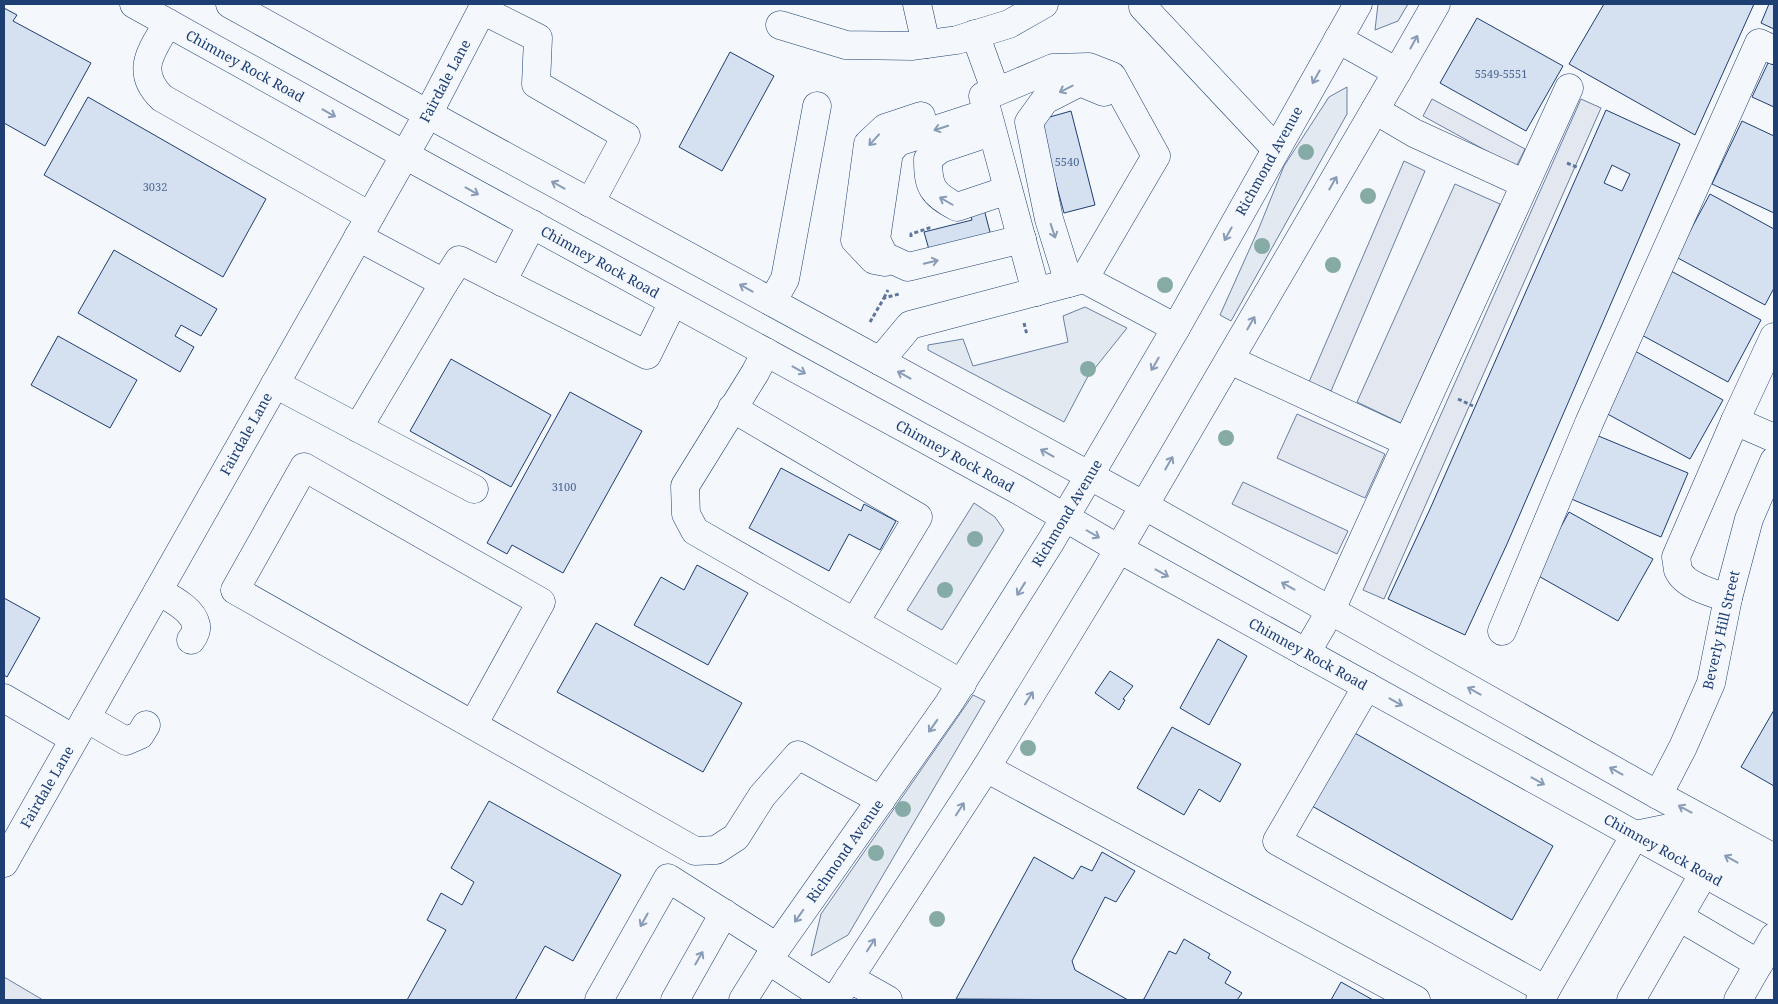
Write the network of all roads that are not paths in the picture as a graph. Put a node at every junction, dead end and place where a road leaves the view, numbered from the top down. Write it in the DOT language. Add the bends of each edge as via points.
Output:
graph roads {
  1 [pos="134,4"];
  2 [pos="230,4"];
  3 [pos="918,4"];
  4 [pos="1044,4"];
  5 [pos="1358,4"];
  6 [pos="1436,4"];
  7 [pos="484,7"];
  8 [pos="1143,7"];
  9 [pos="168,23"];
  10 [pos="780,25"];
  11 [pos="975,34"];
  12 [pos="1338,39"];
  13 [pos="926,44"];
  14 [pos="1774,50"];
  15 [pos="1397,72"];
  16 [pos="1568,88"];
  17 [pos="1126,101"];
  18 [pos="817,106"];
  19 [pos="989,108"];
  20 [pos="1375,110"];
  21 [pos="428,114"];
  22 [pos="1276,149"];
  23 [pos="405,155"];
  24 [pos="1525,184"];
  25 [pos="1008,190"];
  26 [pos="590,203"];
  27 [pos="532,224"];
  28 [pos="364,227"];
  29 [pos="1022,239"];
  30 [pos="1076,281"];
  31 [pos="502,282"];
  32 [pos="444,283"];
  33 [pos="1036,292"];
  34 [pos="673,302"];
  35 [pos="772,302"];
  36 [pos="1176,328"];
  37 [pos="1774,337"];
  38 [pos="766,352"];
  39 [pos="1230,360"];
  40 [pos="880,361"];
  41 [pos="275,384"];
  42 [pos="732,408"];
  43 [pos="1735,421"];
  44 [pos="358,428"];
  45 [pos="1774,438"];
  46 [pos="1407,442"];
  47 [pos="1774,461"];
  48 [pos="1090,476"];
  49 [pos="474,489"];
  50 [pos="1145,506"];
  51 [pos="1065,518"];
  52 [pos="1119,549"];
  53 [pos="158,591"];
  54 [pos="1728,598"];
  55 [pos="1331,610"];
  56 [pos="855,622"];
  57 [pos="1502,631"];
  58 [pos="192,640"];
  59 [pos="1306,653"];
  60 [pos="962,684"];
  61 [pos="1366,686"];
  62 [pos="4,698"];
  63 [pos="146,725"];
  64 [pos="473,725"];
  65 [pos="80,728"];
  66 [pos="986,768"];
  67 [pos="1658,795"];
  68 [pos="881,800"];
  69 [pos="1635,835"];
  70 [pos="1774,858"];
  71 [pos="4,863"];
  72 [pos="1704,873"];
  73 [pos="1774,882"];
  74 [pos="1774,912"];
  75 [pos="724,914"];
  76 [pos="1679,917"];
  77 [pos="1774,937"];
  78 [pos="773,954"];
  79 [pos="1759,964"];
  80 [pos="842,989"];
  81 [pos="1543,995"];
  82 [pos="599,1000"];
  83 [pos="674,1000"];
  84 [pos="743,1000"];
  85 [pos="829,1000"];
  86 [pos="888,1000"];
  87 [pos="1416,1000"];
  88 [pos="1631,1000"];
  89 [pos="1738,1000"];
  1 -- 9 [label="main road, Chimney Rock Road"];
  2 -- 21 [label="main road"];
  3 -- 13 [label="main road"];
  4 -- 11 [label="main road" via="1009,24"];
  5 -- 12 [label="main road, Richmond Avenue"];
  15 -- 6 [label="main road, one-way"];
  7 -- 21 [label="main road, Fairdale Lane"];
  7 -- 26 [label="main road" via="538,38 536,84 626,136"];
  8 -- 22 [label="main road"];
  9 -- 23 [label="main road, Chimney Rock Road, one-way"];
  9 -- 28 [label="main road" via="148,58 147,73 153,90"];
  10 -- 13 [label="main road" via="846,45"];
  11 -- 13 [label="main road"];
  11 -- 19 [label="main road"];
  12 -- 15 [label="main road"];
  12 -- 22 [label="main road, Richmond Avenue, one-way"];
  14 -- 57 [label="main road" via="1759,43 1589,423"];
  15 -- 20 [label="main road"];
  16 -- 24 [label="main road"];
  17 -- 19 [label="main road" via="1112,76 1089,67 1053,68"];
  17 -- 30 [label="main road" via="1156,156"];
  17 -- 30 [label="main road, one-way" via="1080,82 1044,100 1029,122 1049,219"];
  18 -- 35 [label="main road" via="785,279"];
  19 -- 25 [label="main road"];
  25 -- 19 [label="main road, one-way" via="957,207 939,198 928,179 928,159"];
  19 -- 29 [label="main road, one-way" via="885,128 868,144 855,240 874,260 908,267"];
  20 -- 24 [label="main road" via="1414,133"];
  39 -- 20 [label="main road, one-way"];
  21 -- 23 [label="main road, Fairdale Lane"];
  26 -- 21 [label="main road, one-way"];
  22 -- 36 [label="main road, Richmond Avenue, one-way"];
  23 -- 27 [label="main road, Chimney Rock Road, one-way"];
  23 -- 28 [label="main road, Fairdale Lane"];
  24 -- 46 [label="main road"];
  25 -- 29 [label="main road"];
  35 -- 26 [label="main road, one-way"];
  27 -- 31 [label="main road"];
  27 -- 34 [label="main road, Chimney Rock Road"];
  28 -- 32 [label="main road"];
  28 -- 41 [label="main road, Fairdale Lane"];
  29 -- 33 [label="main road"];
  30 -- 33 [label="main road"];
  30 -- 36 [label="main road"];
  31 -- 32 [label="main road" via="459,260"];
  31 -- 34 [label="main road" via="647,355"];
  32 -- 44 [label="main road"];
  33 -- 40 [label="main road" via="910,325"];
  34 -- 38 [label="main road, Chimney Rock Road"];
  35 -- 40 [label="main road"];
  36 -- 48 [label="main road, Richmond Avenue, one-way"];
  37 -- 43 [label="main road"];
  38 -- 42 [label="main road"];
  38 -- 51 [label="main road, Chimney Rock Road, one-way"];
  39 -- 46 [label="main road"];
  50 -- 39 [label="main road, one-way"];
  48 -- 40 [label="main road, one-way"];
  41 -- 44 [label="main road"];
  41 -- 53 [label="main road, Fairdale Lane"];
  42 -- 56 [label="main road" via="685,486 686,514 695,531"];
  42 -- 56 [label="main road" via="918,517"];
  43 -- 45 [label="main road"];
  43 -- 54 [label="main road" via="1676,557 1678,570 1685,580"];
  44 -- 49 [label="main road"];
  46 -- 55 [label="main road"];
  47 -- 54 [label="main road, Beverly Hill Street" via="1749,519"];
  48 -- 50 [label="main road"];
  48 -- 51 [label="main road, Richmond Avenue"];
  50 -- 52 [label="main road"];
  55 -- 50 [label="main road, one-way"];
  51 -- 52 [label="main road, Chimney Rock Road, one-way"];
  51 -- 60 [label="main road, Richmond Avenue, one-way"];
  52 -- 59 [label="main road, Chimney Rock Road, one-way"];
  66 -- 52 [label="main road, one-way"];
  53 -- 58 [label="main road" via="190,614 196,624"];
  53 -- 65 [label="main road, Fairdale Lane"];
  54 -- 67 [label="main road, Beverly Hill Street" via="1711,683"];
  55 -- 59 [label="main road"];
  67 -- 55 [label="main road, one-way"];
  56 -- 60 [label="main road"];
  59 -- 61 [label="main road, Chimney Rock Road"];
  60 -- 68 [label="main road, Richmond Avenue, one-way"];
  61 -- 69 [label="main road, Chimney Rock Road, one-way"];
  61 -- 81 [label="main road" via="1277,841"];
  62 -- 65 [label="main road"];
  63 -- 65 [label="main road" via="140,735 126,741"];
  64 -- 64 [label="main road" via="234,590 304,467 541,602"];
  64 -- 68 [label="main road" via="695,851 716,850 736,837 762,796 798,754"];
  65 -- 71 [label="main road, Fairdale Lane"];
  80 -- 66 [label="main road, one-way"];
  66 -- 87 [label="main road"];
  70 -- 67 [label="main road, one-way"];
  68 -- 78 [label="main road, Richmond Avenue, one-way"];
  69 -- 72 [label="main road, Chimney Rock Road"];
  73 -- 69 [label="main road, one-way" via="1674,827"];
  69 -- 81 [label="main road"];
  72 -- 74 [label="main road, Chimney Rock Road"];
  72 -- 76 [label="main road"];
  75 -- 78 [label="main road"];
  75 -- 82 [label="main road, one-way" via="668,878"];
  83 -- 75 [label="main road, one-way"];
  76 -- 79 [label="main road"];
  76 -- 88 [label="main road"];
  77 -- 79 [label="main road"];
  78 -- 84 [label="main road, Richmond Avenue"];
  78 -- 85 [label="main road"];
  79 -- 89 [label="main road"];
  80 -- 86 [label="main road"];
}
